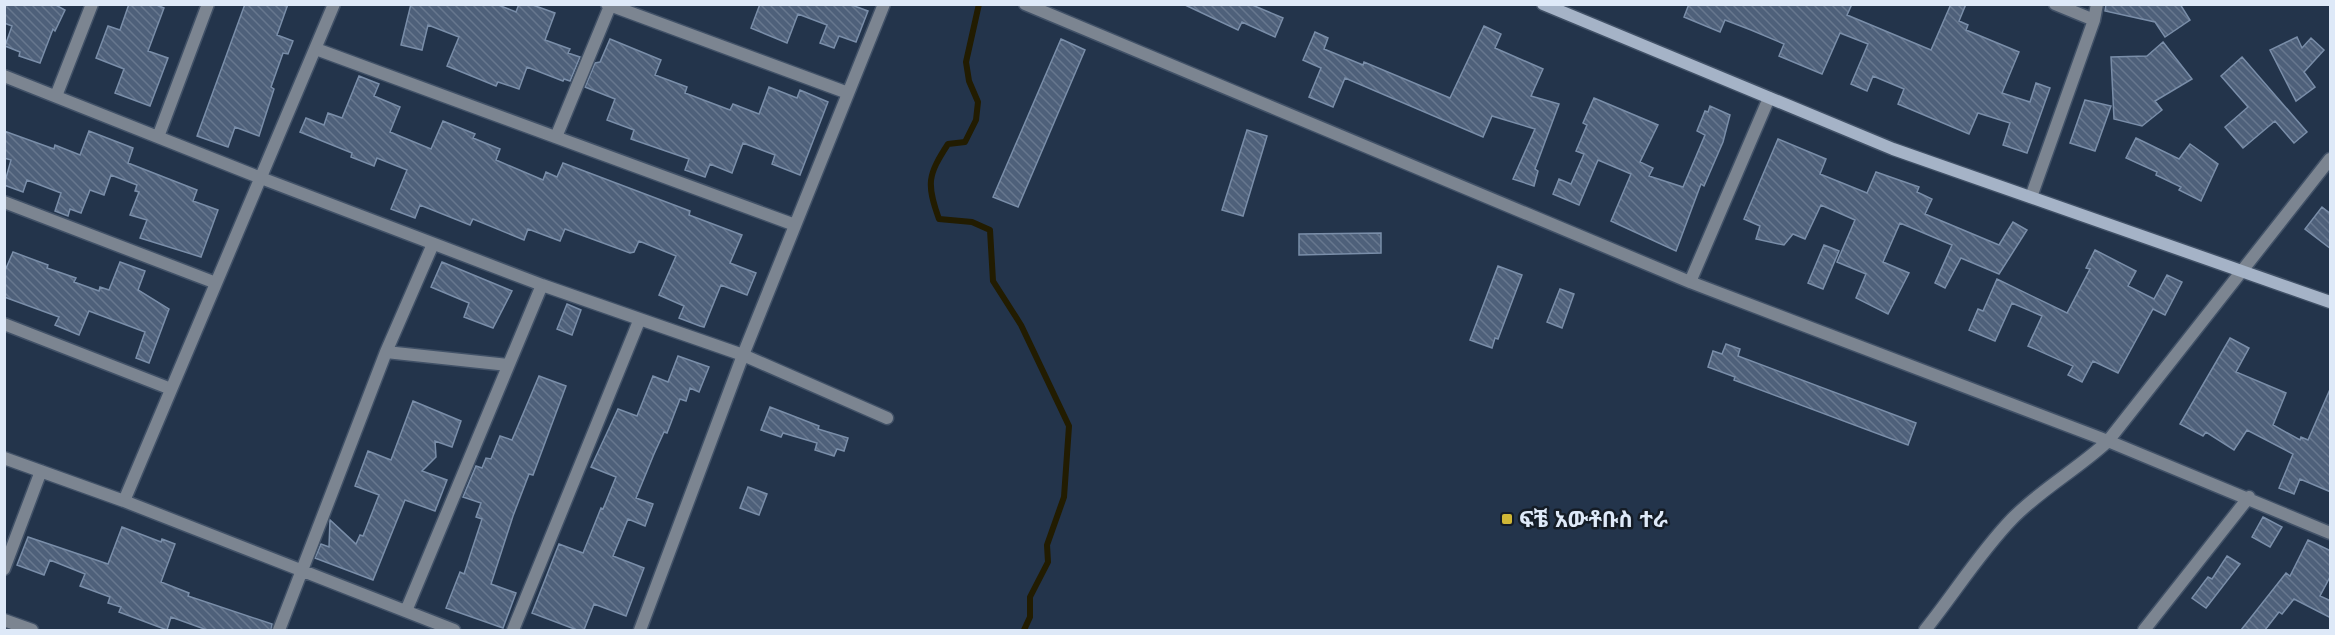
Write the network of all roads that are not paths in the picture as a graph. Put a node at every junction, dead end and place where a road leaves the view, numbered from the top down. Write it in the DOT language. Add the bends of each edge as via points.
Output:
graph roads {
  1 [pos="92,4"];
  2 [pos="208,4"];
  3 [pos="334,4"];
  4 [pos="884,4"];
  5 [pos="1025,4"];
  6 [pos="1543,4"];
  7 [pos="2055,4"];
  8 [pos="2097,4"];
  9 [pos="608,5"];
  10 [pos="2094,20"];
  11 [pos="316,49"];
  12 [pos="4,76"];
  13 [pos="848,93"];
  14 [pos="56,96"];
  15 [pos="1769,98"];
  16 [pos="158,137"];
  17 [pos="556,137"];
  18 [pos="2331,159"];
  19 [pos="261,178"];
  20 [pos="2031,197"];
  21 [pos="4,202"];
  22 [pos="795,225"];
  23 [pos="433,244"];
  24 [pos="2242,271"];
  25 [pos="1690,282"];
  26 [pos="216,283"];
  27 [pos="542,285"];
  28 [pos="2331,302"];
  29 [pos="639,321"];
  30 [pos="4,324"];
  31 [pos="386,352"];
  32 [pos="743,355"];
  33 [pos="508,365"];
  34 [pos="171,389"];
  35 [pos="887,418"];
  36 [pos="2108,441"];
  37 [pos="4,458"];
  38 [pos="41,471"];
  39 [pos="2249,497"];
  40 [pos="124,501"];
  41 [pos="2331,533"];
  42 [pos="4,569"];
  43 [pos="302,571"];
  44 [pos="406,611"];
  45 [pos="4,620"];
  46 [pos="32,630"];
  47 [pos="279,630"];
  48 [pos="454,630"];
  49 [pos="513,630"];
  50 [pos="640,630"];
  51 [pos="1925,630"];
  52 [pos="2144,630"];
  1 -- 14 [label="street"];
  2 -- 16 [label="street"];
  3 -- 11 [label="street"];
  4 -- 13 [label="street"];
  5 -- 25 [label="street"];
  6 -- 15 [label="street"];
  7 -- 10 [label="street"];
  8 -- 10 [label="street"];
  9 -- 13 [label="street"];
  9 -- 17 [label="street"];
  10 -- 20 [label="street"];
  11 -- 17 [label="street"];
  11 -- 19 [label="street"];
  12 -- 14 [label="street"];
  13 -- 22 [label="street"];
  14 -- 16 [label="street"];
  15 -- 20 [label="street" via="1893,149"];
  15 -- 25 [label="street"];
  16 -- 19 [label="street"];
  17 -- 22 [label="street"];
  18 -- 24 [label="street"];
  19 -- 23 [label="street"];
  19 -- 26 [label="street"];
  20 -- 24 [label="street"];
  21 -- 26 [label="street"];
  22 -- 32 [label="street"];
  23 -- 27 [label="street"];
  23 -- 31 [label="street"];
  24 -- 28 [label="street"];
  24 -- 36 [label="street"];
  25 -- 36 [label="street"];
  26 -- 34 [label="street"];
  27 -- 29 [label="street"];
  27 -- 33 [label="street"];
  29 -- 32 [label="street"];
  29 -- 49 [label="street"];
  30 -- 34 [label="street"];
  31 -- 33 [label="street"];
  31 -- 43 [label="street"];
  32 -- 35 [label="street"];
  32 -- 50 [label="street"];
  33 -- 44 [label="street"];
  34 -- 40 [label="street"];
  36 -- 39 [label="street"];
  36 -- 51 [label="street" via="2012,519"];
  37 -- 38 [label="street"];
  38 -- 40 [label="street"];
  38 -- 42 [label="street"];
  39 -- 41 [label="street"];
  39 -- 52 [label="street"];
  40 -- 43 [label="street"];
  43 -- 44 [label="street"];
  43 -- 47 [label="street"];
  44 -- 48 [label="street"];
  45 -- 46 [label="street"];
}
